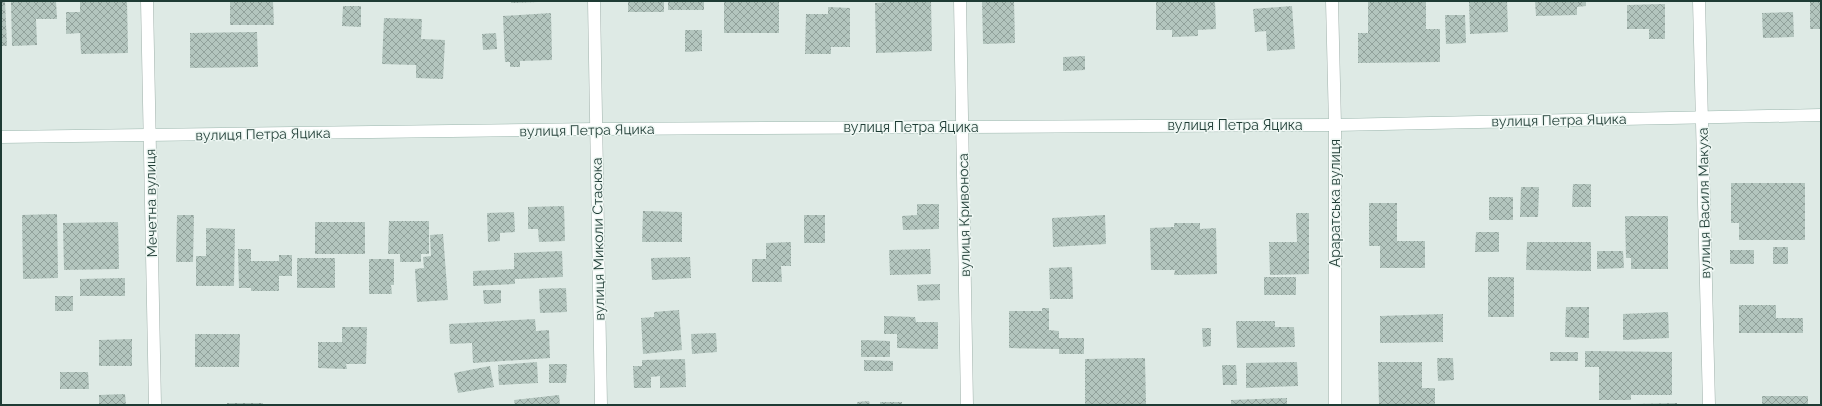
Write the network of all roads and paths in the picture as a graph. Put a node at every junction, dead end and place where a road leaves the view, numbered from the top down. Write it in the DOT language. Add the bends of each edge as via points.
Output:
graph roads {
  1 [pos="147,1"];
  2 [pos="594,1"];
  3 [pos="960,1"];
  4 [pos="1332,1"];
  5 [pos="1699,1"];
  6 [pos="1821,115"];
  7 [pos="1702,116"];
  8 [pos="1335,125"];
  9 [pos="962,126"];
  10 [pos="596,129"];
  11 [pos="149,136"];
  12 [pos="1,137"];
  13 [pos="155,405"];
  14 [pos="601,405"];
  15 [pos="967,405"];
  16 [pos="1335,405"];
  17 [pos="1709,405"];
  1 -- 11 [label="street, Мечетна вулиця"];
  2 -- 10 [label="street, вулиця Миколи Стасюка"];
  3 -- 9 [label="street, вулиця Кривоноса"];
  4 -- 8 [label="street, Араратська вулиця"];
  5 -- 7 [label="street, вулиця Василя Макуха"];
  6 -- 7 [label="street, вулиця Петра Яцика"];
  7 -- 8 [label="street, вулиця Петра Яцика"];
  7 -- 17 [label="street, вулиця Василя Макуха"];
  8 -- 9 [label="street, вулиця Петра Яцика"];
  8 -- 16 [label="street, Араратська вулиця"];
  9 -- 10 [label="street, вулиця Петра Яцика"];
  9 -- 15 [label="street, вулиця Кривоноса"];
  10 -- 11 [label="street, вулиця Петра Яцика"];
  10 -- 14 [label="street, вулиця Миколи Стасюка"];
  11 -- 12 [label="street, вулиця Петра Яцика"];
  11 -- 13 [label="street, Мечетна вулиця"];
}
